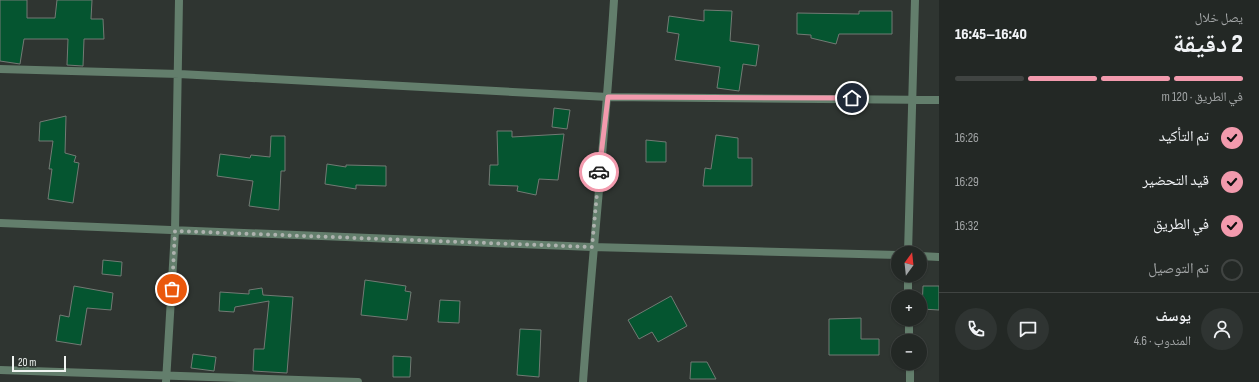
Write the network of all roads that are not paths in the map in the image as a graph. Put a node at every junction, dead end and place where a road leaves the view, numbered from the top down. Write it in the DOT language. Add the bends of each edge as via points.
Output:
graph roads {
  1 [pos="179,0"];
  2 [pos="614,0"];
  3 [pos="915,0"];
  4 [pos="0,69"];
  5 [pos="178,74"];
  6 [pos="608,97"];
  7 [pos="913,98"];
  8 [pos="939,100"];
  9 [pos="0,223"];
  10 [pos="175,231"];
  11 [pos="908,246"];
  12 [pos="592,247"];
  13 [pos="891,256"];
  14 [pos="927,256"];
  15 [pos="939,257"];
  16 [pos="0,370"];
  17 [pos="910,370"];
  18 [pos="166,379"];
  19 [pos="358,382"];
  20 [pos="583,382"];
  21 [pos="910,382"];
  1 -- 5 [label="street"];
  2 -- 6 [label="street"];
  3 -- 7 [label="street"];
  4 -- 5 [label="street"];
  5 -- 6 [label="street"];
  5 -- 10 [label="street"];
  6 -- 7 [label="street"];
  6 -- 12 [label="street"];
  7 -- 8 [label="street"];
  7 -- 11 [label="street"];
  9 -- 10 [label="street"];
  10 -- 12 [label="street"];
  10 -- 18 [label="street"];
  12 -- 13 [label="street"];
  12 -- 20 [label="street"];
  14 -- 15 [label="street"];
  16 -- 18 [label="street"];
  17 -- 21 [label="street"];
  18 -- 19 [label="street"];
}
